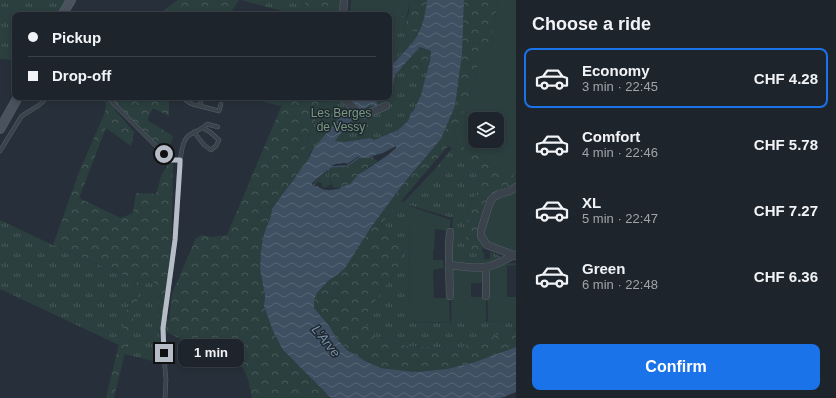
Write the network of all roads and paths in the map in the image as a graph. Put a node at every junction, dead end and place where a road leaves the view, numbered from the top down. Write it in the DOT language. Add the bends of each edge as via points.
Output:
graph roads {
  1 [pos="71,0"];
  2 [pos="344,0"];
  3 [pos="64,12"];
  4 [pos="344,12"];
  5 [pos="12,97"];
  6 [pos="16,100"];
  7 [pos="46,100"];
  8 [pos="111,100"];
  9 [pos="185,100"];
  10 [pos="201,100"];
  11 [pos="344,100"];
  12 [pos="222,104"];
  13 [pos="200,106"];
  14 [pos="386,106"];
  15 [pos="0,118"];
  16 [pos="218,127"];
  17 [pos="203,128"];
  18 [pos="0,129"];
  19 [pos="194,132"];
  20 [pos="0,151"];
  21 [pos="180,160"];
  22 [pos="516,187"];
  23 [pos="450,232"];
  24 [pos="515,255"];
  25 [pos="449,265"];
  26 [pos="486,267"];
  27 [pos="450,296"];
  28 [pos="486,296"];
  29 [pos="165,398"];
  1 -- 3 [label="street"];
  2 -- 4 [label="street"];
  5 -- 15 [label="street"];
  6 -- 18 [label="street"];
  7 -- 20 [label="lane" via="21,117"];
  8 -- 21 [label="lane" via="167,157 171,160"];
  9 -- 13 [label="lane"];
  10 -- 13 [label="lane"];
  11 -- 14 [label="street" via="363,115"];
  12 -- 13 [label="lane" via="219,111"];
  16 -- 17 [label="lane" via="207,124"];
  17 -- 19 [label="lane"];
  17 -- 19 [label="lane" via="219,140 211,150"];
  19 -- 21 [label="lane" via="188,135 183,144"];
  21 -- 29 [label="lane" via="175,240 163,328"];
  22 -- 24 [label="street" via="494,197 481,231 487,245"];
  23 -- 25 [label="street"];
  24 -- 26 [label="street"];
  25 -- 26 [label="street"];
  25 -- 27 [label="street"];
  26 -- 28 [label="street"];
}
